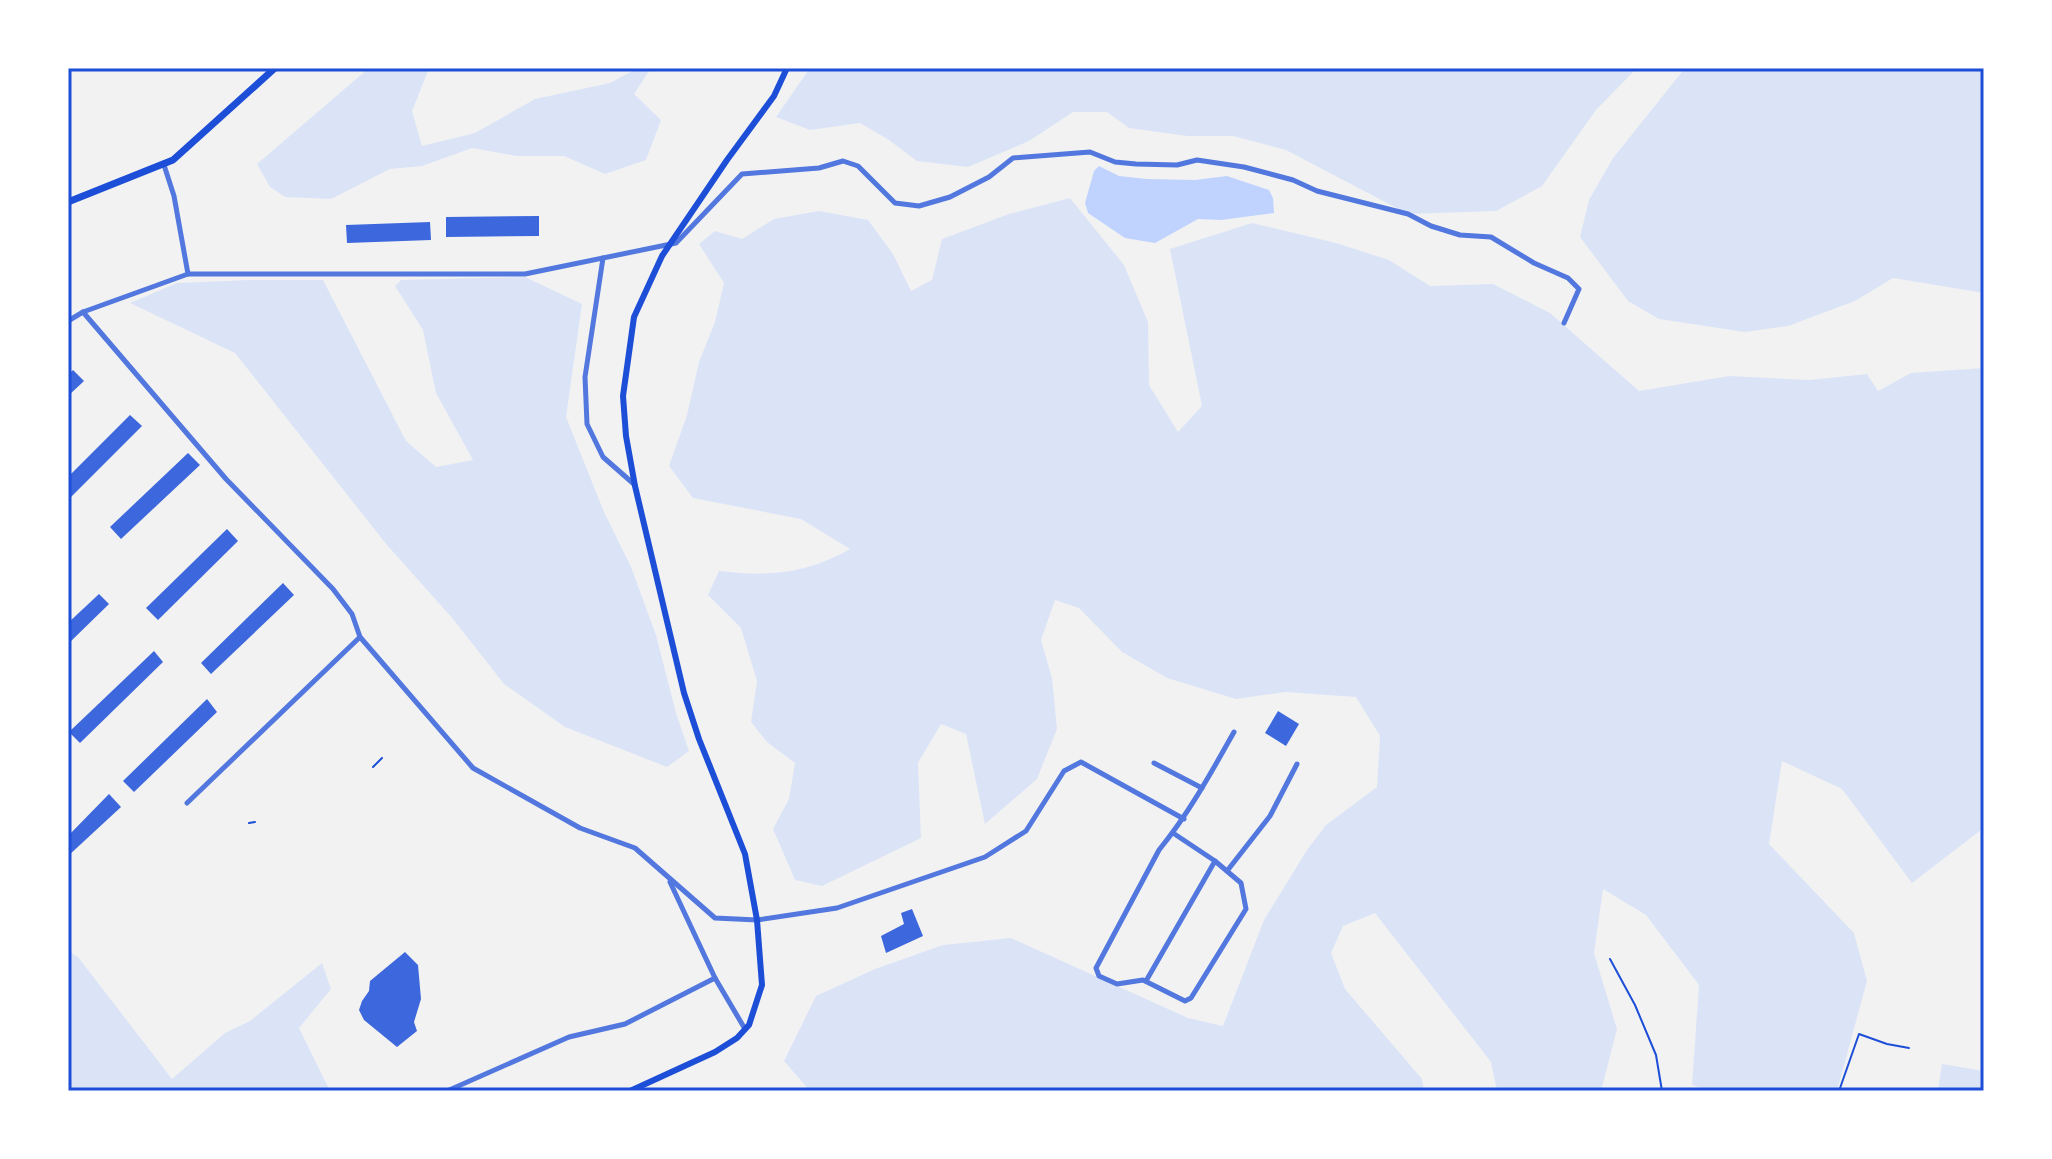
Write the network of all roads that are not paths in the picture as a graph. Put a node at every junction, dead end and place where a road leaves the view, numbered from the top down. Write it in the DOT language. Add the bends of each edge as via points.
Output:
graph roads {
  1 [pos="275,68"];
  2 [pos="787,68"];
  3 [pos="164,165"];
  4 [pos="68,202"];
  5 [pos="603,258"];
  6 [pos="188,274"];
  7 [pos="83,312"];
  8 [pos="68,321"];
  9 [pos="1564,323"];
  10 [pos="635,486"];
  11 [pos="360,637"];
  12 [pos="1234,732"];
  13 [pos="1154,763"];
  14 [pos="1297,764"];
  15 [pos="1202,788"];
  16 [pos="187,803"];
  17 [pos="1184,819"];
  18 [pos="1173,833"];
  19 [pos="1215,861"];
  20 [pos="1227,871"];
  21 [pos="668,878"];
  22 [pos="757,920"];
  23 [pos="715,978"];
  24 [pos="1146,981"];
  25 [pos="745,1029"];
  26 [pos="447,1091"];
  27 [pos="630,1091"];
  1 -- 3 [label="main road"];
  2 -- 10 [label="main road" via="774,96 662,256 634,317 623,396"];
  3 -- 4 [label="main road"];
  3 -- 6 [label="street"];
  5 -- 6 [label="street" via="525,274"];
  5 -- 9 [label="street" via="676,243 742,174 843,161 858,166 895,203 919,206 950,197 1013,158 1090,152 1115,162 1177,165 1197,160 1244,167 1408,214 1460,235 1491,237 1579,289"];
  5 -- 10 [label="street" via="585,377 587,424 603,457"];
  6 -- 7 [label="street"];
  7 -- 8 [label="street"];
  7 -- 11 [label="street" via="226,479 333,589 352,614"];
  10 -- 22 [label="main road" via="684,693 745,854"];
  11 -- 16 [label="street"];
  11 -- 21 [label="street" via="473,768 580,828 635,848"];
  12 -- 15 [label="street"];
  13 -- 15 [label="street"];
  14 -- 20 [label="street" via="1270,816"];
  15 -- 17 [label="street"];
  17 -- 18 [label="street"];
  17 -- 22 [label="street" via="1081,762 1064,771 1026,831 985,857 837,908"];
  18 -- 19 [label="street"];
  18 -- 24 [label="street" via="1096,968 1099,976 1117,984"];
  19 -- 20 [label="street"];
  19 -- 24 [label="street"];
  20 -- 24 [label="street" via="1241,883 1246,909 1191,998 1185,1001"];
  21 -- 22 [label="street" via="715,918"];
  21 -- 23 [label="street"];
  22 -- 25 [label="main road" via="762,985"];
  23 -- 25 [label="street"];
  23 -- 26 [label="street" via="625,1024 569,1037"];
  25 -- 27 [label="main road" via="715,1052"];
}
